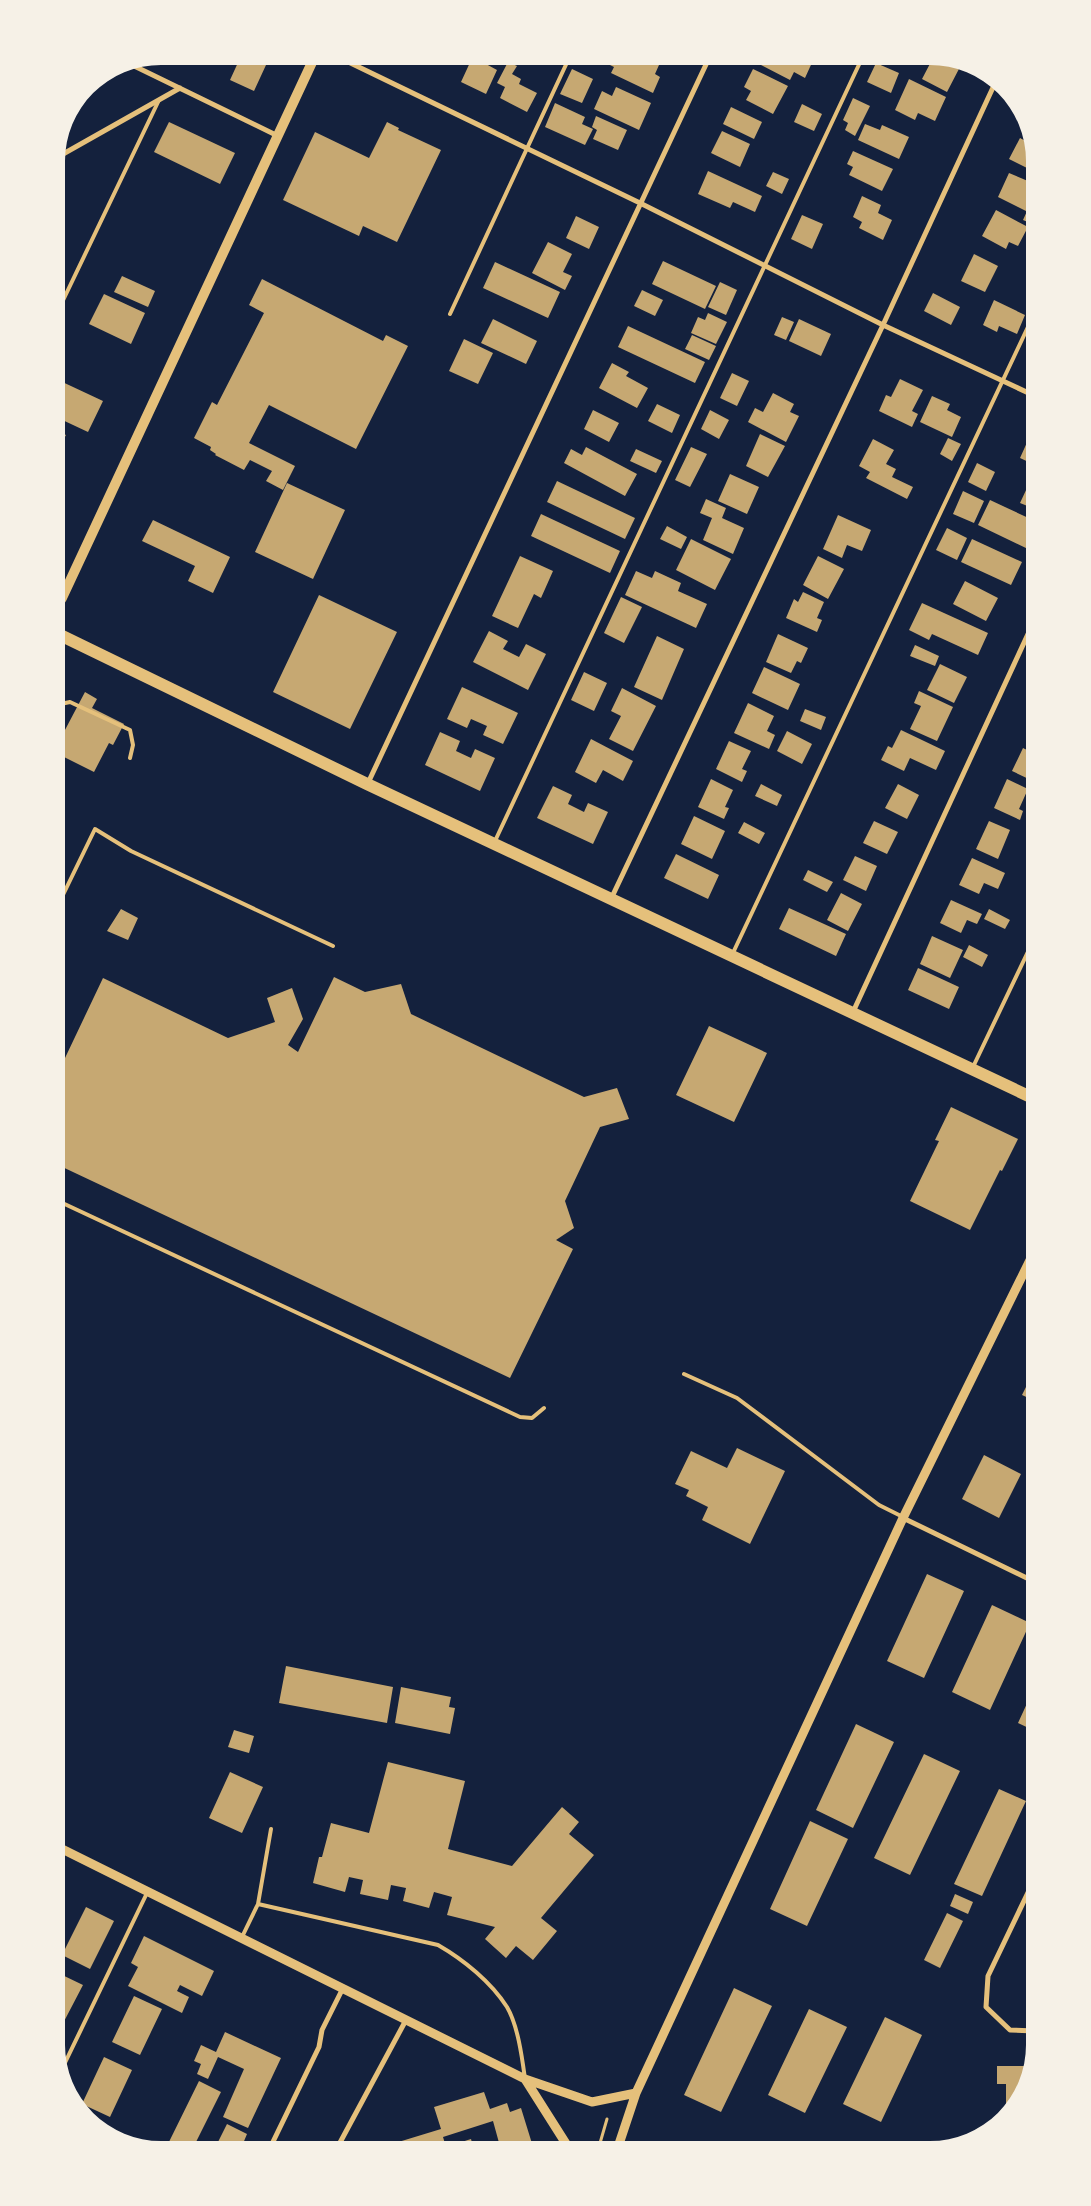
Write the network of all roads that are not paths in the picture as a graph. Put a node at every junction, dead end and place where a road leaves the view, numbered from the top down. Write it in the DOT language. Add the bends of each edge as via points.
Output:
graph roads {
  1 [pos="311,65"];
  2 [pos="354,65"];
  3 [pos="566,65"];
  4 [pos="706,65"];
  5 [pos="859,65"];
  6 [pos="138,68"];
  7 [pos="180,88"];
  8 [pos="992,89"];
  9 [pos="159,100"];
  10 [pos="278,136"];
  11 [pos="527,149"];
  12 [pos="65,153"];
  13 [pos="640,203"];
  14 [pos="765,266"];
  15 [pos="65,295"];
  16 [pos="450,314"];
  17 [pos="883,325"];
  18 [pos="1026,331"];
  19 [pos="1003,381"];
  20 [pos="1026,392"];
  21 [pos="65,592"];
  22 [pos="65,637"];
  23 [pos="1026,638"];
  24 [pos="65,703"];
  25 [pos="130,758"];
  26 [pos="368,784"];
  27 [pos="494,843"];
  28 [pos="65,891"];
  29 [pos="610,899"];
  30 [pos="333,946"];
  31 [pos="732,956"];
  32 [pos="1026,956"];
  33 [pos="853,1012"];
  34 [pos="972,1069"];
  35 [pos="1026,1095"];
  36 [pos="65,1204"];
  37 [pos="1026,1268"];
  38 [pos="684,1374"];
  39 [pos="544,1408"];
  40 [pos="903,1518"];
  41 [pos="1026,1578"];
  42 [pos="271,1829"];
  43 [pos="65,1850"];
  44 [pos="148,1891"];
  45 [pos="1026,1897"];
  46 [pos="258,1904"];
  47 [pos="242,1937"];
  48 [pos="343,1988"];
  49 [pos="407,2019"];
  50 [pos="1026,2031"];
  51 [pos="67,2061"];
  52 [pos="525,2079"];
  53 [pos="636,2093"];
  54 [pos="273,2141"];
  55 [pos="341,2141"];
  56 [pos="564,2141"];
  57 [pos="620,2141"];
  1 -- 10 [label="main road"];
  2 -- 11 [label="street"];
  3 -- 11 [label="lane"];
  4 -- 13 [label="street"];
  5 -- 14 [label="lane"];
  6 -- 7 [label="street"];
  7 -- 9 [label="street"];
  7 -- 10 [label="street"];
  8 -- 17 [label="street"];
  9 -- 12 [label="street"];
  9 -- 15 [label="lane"];
  10 -- 21 [label="main road"];
  11 -- 13 [label="street"];
  11 -- 16 [label="lane"];
  13 -- 14 [label="street"];
  13 -- 26 [label="street"];
  14 -- 17 [label="street"];
  14 -- 27 [label="lane"];
  17 -- 19 [label="street"];
  17 -- 29 [label="street"];
  18 -- 19 [label="lane"];
  19 -- 20 [label="street"];
  19 -- 31 [label="lane"];
  22 -- 26 [label="main road"];
  23 -- 33 [label="street"];
  24 -- 25 [label="lane" via="70,702 130,730 133,745"];
  26 -- 27 [label="main road"];
  27 -- 29 [label="main road"];
  28 -- 30 [label="lane" via="95,829 131,851"];
  29 -- 31 [label="main road"];
  31 -- 33 [label="main road"];
  32 -- 34 [label="lane"];
  33 -- 34 [label="main road"];
  34 -- 35 [label="main road"];
  36 -- 39 [label="lane" via="520,1417 532,1418"];
  37 -- 40 [label="street"];
  38 -- 40 [label="lane" via="737,1398 879,1505"];
  40 -- 41 [label="street"];
  40 -- 53 [label="street"];
  42 -- 46 [label="lane"];
  43 -- 44 [label="street"];
  44 -- 47 [label="street"];
  44 -- 51 [label="lane"];
  45 -- 50 [label="street" via="988,1976 986,2007 1010,2030"];
  46 -- 47 [label="lane"];
  46 -- 52 [label="lane" via="423,1941 454,1954 481,1977 508,2008 519,2043"];
  47 -- 48 [label="street"];
  48 -- 49 [label="street"];
  48 -- 54 [label="street" via="322,2030 319,2047"];
  49 -- 52 [label="street"];
  49 -- 55 [label="street"];
  52 -- 53 [label="street" via="592,2102"];
  52 -- 56 [label="street"];
  53 -- 57 [label="street"];
}
